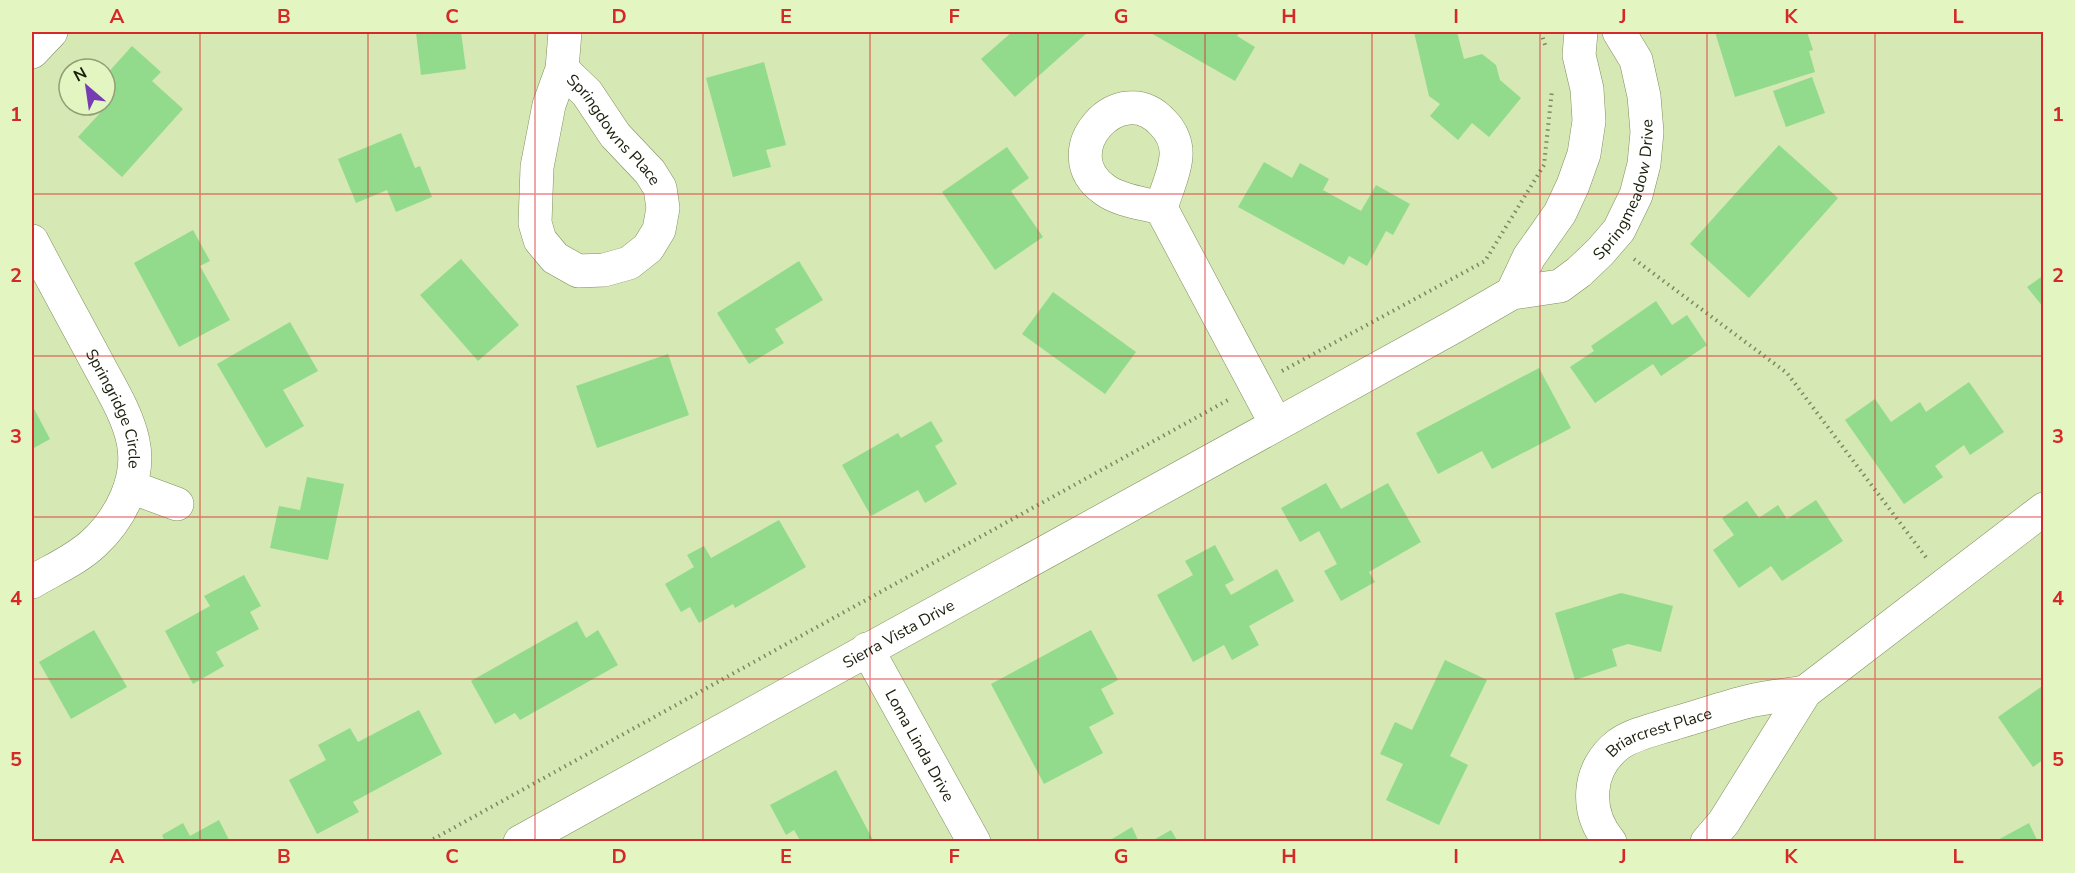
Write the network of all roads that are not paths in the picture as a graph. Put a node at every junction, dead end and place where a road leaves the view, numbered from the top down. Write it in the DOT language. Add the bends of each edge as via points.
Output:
graph roads {
  1 [pos="51,32"];
  2 [pos="566,32"];
  3 [pos="1581,32"];
  4 [pos="1619,32"];
  5 [pos="32,52"];
  6 [pos="562,69"];
  7 [pos="1161,208"];
  8 [pos="32,241"];
  9 [pos="1512,292"];
  10 [pos="1276,424"];
  11 [pos="131,487"];
  12 [pos="177,504"];
  13 [pos="2043,509"];
  14 [pos="32,582"];
  15 [pos="867,649"];
  16 [pos="1805,692"];
  17 [pos="520,842"];
  18 [pos="974,842"];
  19 [pos="1610,842"];
  20 [pos="1707,842"];
  1 -- 5 [label="street"];
  2 -- 6 [label="street, Springdowns Place"];
  3 -- 9 [label="street" via="1579,55 1587,89 1588,121 1584,154 1560,213 1529,257"];
  4 -- 9 [label="street, Springmeadow Drive" via="1636,60 1644,96 1647,132 1636,195 1619,230 1579,272 1560,286"];
  6 -- 6 [label="street, Springdowns Place" via="549,105 537,167 535,223 540,240 555,258 578,271 604,270 629,263 648,248 659,230 663,208 660,188 586,93"];
  7 -- 10 [label="street"];
  8 -- 11 [label="street, Springridge Circle" via="119,402 133,439 136,462"];
  9 -- 10 [label="street, Springmeadow Drive"];
  10 -- 15 [label="street, Sierra Vista Drive"];
  11 -- 12 [label="street"];
  11 -- 14 [label="street, Springridge Circle" via="94,544"];
  13 -- 16 [label="street, Briarcrest Place"];
  15 -- 17 [label="street, Sierra Vista Drive"];
  15 -- 18 [label="street, Loma Linda Drive"];
  16 -- 19 [label="street, Briarcrest Place" via="1749,701 1642,733 1620,744 1606,757 1592,790 1592,808"];
  16 -- 20 [label="street, Briarcrest Place" via="1724,822"];
}
